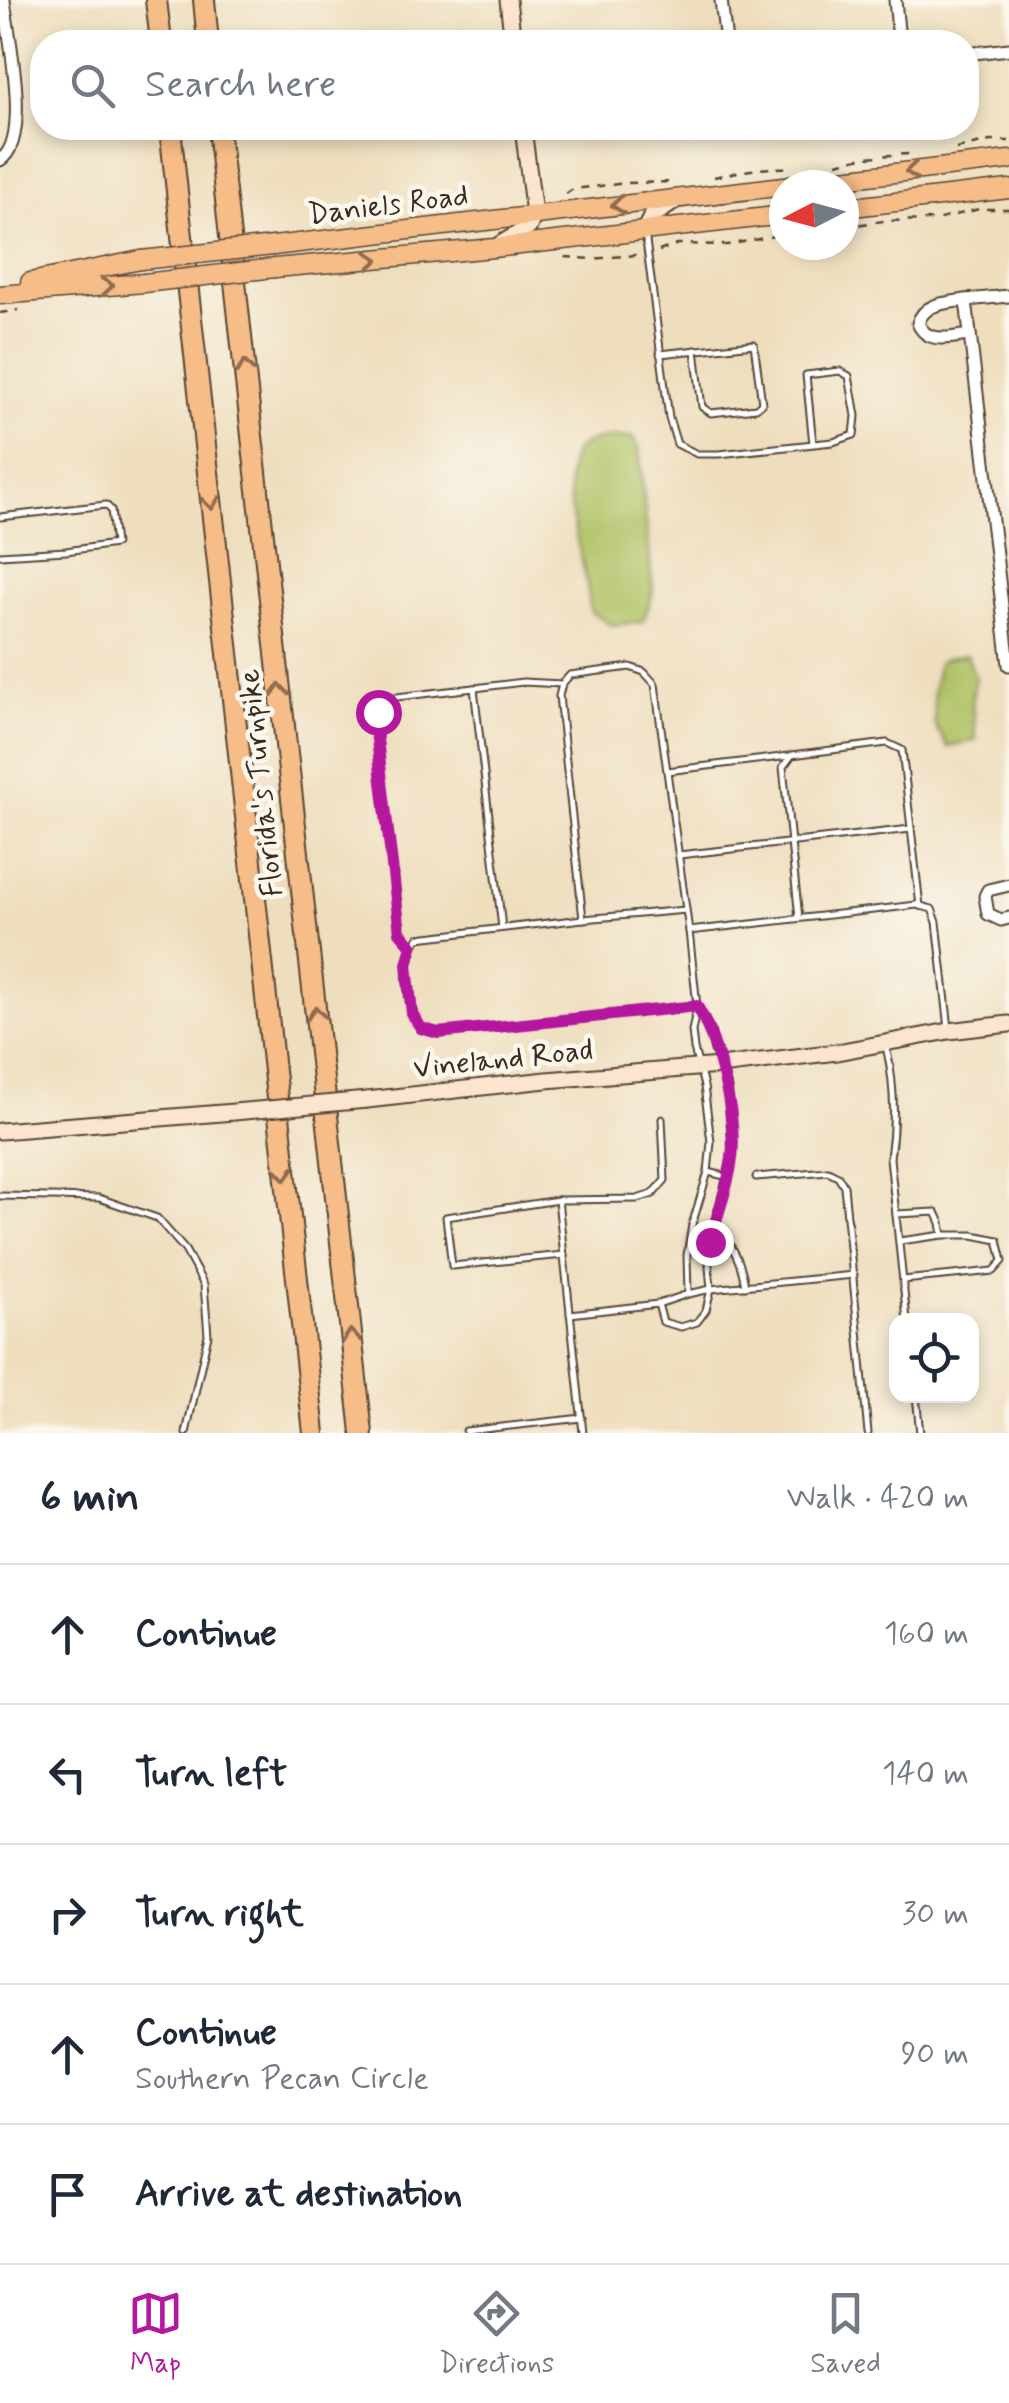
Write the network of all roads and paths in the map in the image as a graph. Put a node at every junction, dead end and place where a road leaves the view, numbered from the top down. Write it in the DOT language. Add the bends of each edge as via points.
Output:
graph roads {
  1 [pos="4,0"];
  2 [pos="156,0"];
  3 [pos="204,0"];
  4 [pos="508,0"];
  5 [pos="721,0"];
  6 [pos="895,0"];
  7 [pos="160,30"];
  8 [pos="207,30"];
  9 [pos="512,30"];
  10 [pos="725,30"];
  11 [pos="898,30"];
  12 [pos="1009,49"];
  13 [pos="979,52"];
  14 [pos="171,140"];
  15 [pos="219,140"];
  16 [pos="525,140"];
  17 [pos="0,160"];
  18 [pos="1009,160"];
  19 [pos="859,177"];
  20 [pos="769,187"];
  21 [pos="1009,189"];
  22 [pos="682,197"];
  23 [pos="859,206"];
  24 [pos="1009,209"];
  25 [pos="534,214"];
  26 [pos="769,217"];
  27 [pos="859,225"];
  28 [pos="644,230"];
  29 [pos="494,248"];
  30 [pos="0,291"];
  31 [pos="1009,296"];
  32 [pos="966,300"];
  33 [pos="970,335"];
  34 [pos="695,350"];
  35 [pos="660,354"];
  36 [pos="813,444"];
  37 [pos="0,517"];
  38 [pos="0,556"];
  39 [pos="1003,565"];
  40 [pos="1008,649"];
  41 [pos="1009,665"];
  42 [pos="562,684"];
  43 [pos="474,688"];
  44 [pos="792,755"];
  45 [pos="667,770"];
  46 [pos="911,828"];
  47 [pos="790,840"];
  48 [pos="678,855"];
  49 [pos="1009,885"];
  50 [pos="920,906"];
  51 [pos="686,910"];
  52 [pos="583,918"];
  53 [pos="799,918"];
  54 [pos="1009,918"];
  55 [pos="502,928"];
  56 [pos="689,931"];
  57 [pos="412,946"];
  58 [pos="697,1006"];
  59 [pos="1009,1024"];
  60 [pos="949,1031"];
  61 [pos="886,1043"];
  62 [pos="720,1066"];
  63 [pos="698,1069"];
  64 [pos="662,1119"];
  65 [pos="0,1132"];
  66 [pos="708,1172"];
  67 [pos="728,1177"];
  68 [pos="756,1178"];
  69 [pos="0,1196"];
  70 [pos="558,1200"];
  71 [pos="896,1214"];
  72 [pos="714,1224"];
  73 [pos="942,1235"];
  74 [pos="899,1241"];
  75 [pos="564,1254"];
  76 [pos="854,1275"];
  77 [pos="903,1280"];
  78 [pos="745,1286"];
  79 [pos="711,1289"];
  80 [pos="688,1294"];
  81 [pos="658,1304"];
  82 [pos="906,1313"];
  83 [pos="570,1314"];
  84 [pos="917,1403"];
  85 [pos="582,1418"];
  86 [pos="186,1433"];
  87 [pos="314,1433"];
  88 [pos="362,1433"];
  89 [pos="466,1433"];
  90 [pos="583,1433"];
  91 [pos="868,1433"];
  92 [pos="920,1433"];
  1 -- 17 [label="street" via="18,115 16,139"];
  2 -- 7 [label="highway"];
  3 -- 8 [label="highway"];
  4 -- 9 [label="main road"];
  5 -- 10 [label="street"];
  6 -- 11 [label="street"];
  12 -- 13 [label="street"];
  14 -- 87 [label="highway, Florida's Turnpike, one-way"];
  88 -- 15 [label="highway, Florida's Turnpike, one-way"];
  16 -- 25 [label="main road"];
  18 -- 19 [label="main road, Daniels Road, one-way"];
  20 -- 22 [label="main road, Daniels Road"];
  21 -- 23 [label="main road"];
  22 -- 25 [label="main road, Daniels Road, one-way"];
  22 -- 28 [label="main road" via="660,208"];
  24 -- 27 [label="path"];
  25 -- 29 [label="main road" via="528,227"];
  25 -- 30 [label="main road, Daniels Road, bridge" via="141,260"];
  26 -- 28 [label="main road, Daniels Road"];
  28 -- 29 [label="main road, Daniels Road"];
  28 -- 35 [label="lane"];
  30 -- 29 [label="main road, Daniels Road, one-way, bridge"];
  31 -- 32 [label="street"];
  32 -- 33 [label="street"];
  32 -- 33 [label="street" via="932,306 918,323 928,337"];
  33 -- 39 [label="street"];
  34 -- 34 [label="lane" via="754,344 762,403 711,413 702,407"];
  34 -- 35 [label="lane"];
  35 -- 36 [label="lane" via="676,444 696,454"];
  36 -- 36 [label="lane" via="854,435 849,376 840,371 806,375"];
  37 -- 38 [label="lane" via="106,505 114,544"];
  39 -- 40 [label="street"];
  40 -- 41 [label="street"];
  42 -- 43 [label="lane"];
  42 -- 45 [label="lane" via="570,675 630,667 644,672 655,684"];
  42 -- 52 [label="lane"];
  43 -- 55 [label="lane"];
  43 -- 57 [label="lane" via="388,698 378,712 400,932"];
  44 -- 45 [label="lane"];
  44 -- 46 [label="lane" via="887,743 902,750"];
  44 -- 47 [label="lane" via="783,767"];
  45 -- 48 [label="lane"];
  46 -- 47 [label="lane"];
  46 -- 50 [label="lane"];
  47 -- 48 [label="lane"];
  47 -- 53 [label="lane"];
  48 -- 51 [label="lane"];
  49 -- 54 [label="street" via="985,896 988,914"];
  50 -- 53 [label="lane"];
  50 -- 60 [label="lane" via="932,909 937,922"];
  51 -- 52 [label="lane"];
  51 -- 56 [label="lane"];
  52 -- 55 [label="lane"];
  53 -- 56 [label="lane"];
  55 -- 57 [label="lane" via="418,938"];
  56 -- 58 [label="lane"];
  57 -- 58 [label="lane" via="412,1014 421,1028 438,1033"];
  58 -- 62 [label="lane"];
  58 -- 63 [label="lane" via="692,1032"];
  59 -- 60 [label="main road, Vineland Road"];
  60 -- 61 [label="main road, Vineland Road"];
  61 -- 62 [label="main road, Vineland Road"];
  61 -- 71 [label="lane" via="896,1111 890,1158"];
  62 -- 63 [label="main road, Vineland Road"];
  62 -- 67 [label="lane" via="732,1130"];
  63 -- 65 [label="main road, Vineland Road, bridge"];
  63 -- 66 [label="lane" via="712,1142"];
  64 -- 70 [label="lane" via="665,1180 654,1194"];
  66 -- 67 [label="lane"];
  66 -- 80 [label="lane" via="690,1240"];
  67 -- 72 [label="lane"];
  68 -- 76 [label="lane" via="828,1171 838,1176"];
  69 -- 86 [label="lane" via="99,1198 157,1218 185,1250 204,1285 208,1335"];
  70 -- 75 [label="lane"];
  70 -- 75 [label="lane" via="446,1218 452,1266"];
  71 -- 73 [label="lane" via="936,1212"];
  71 -- 74 [label="lane"];
  72 -- 78 [label="lane" via="736,1252"];
  72 -- 79 [label="lane"];
  73 -- 74 [label="lane"];
  73 -- 77 [label="lane" via="998,1240 1003,1261 994,1272"];
  74 -- 77 [label="lane"];
  75 -- 83 [label="lane"];
  76 -- 78 [label="lane"];
  76 -- 91 [label="lane"];
  77 -- 82 [label="lane"];
  78 -- 79 [label="lane"];
  79 -- 80 [label="lane"];
  79 -- 81 [label="lane" via="698,1322 682,1327 663,1322"];
  80 -- 81 [label="lane"];
  81 -- 83 [label="lane"];
  83 -- 85 [label="lane"];
  84 -- 92 [label="lane"];
  85 -- 89 [label="lane"];
  85 -- 90 [label="lane"];
}
